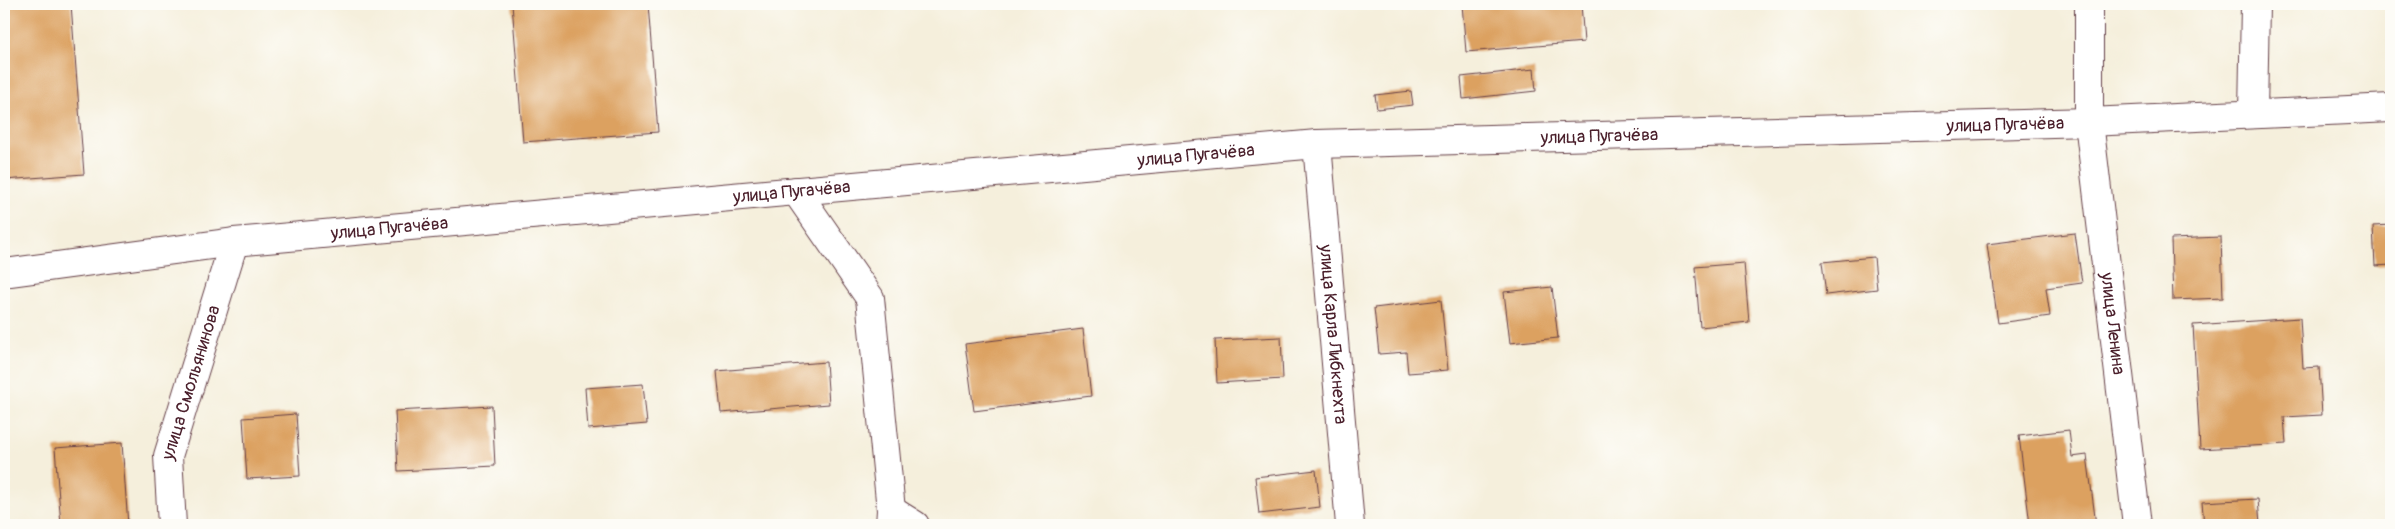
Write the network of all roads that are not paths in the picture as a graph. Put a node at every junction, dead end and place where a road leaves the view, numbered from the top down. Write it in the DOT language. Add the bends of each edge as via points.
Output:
graph roads {
  1 [pos="2089,4"];
  2 [pos="2255,4"];
  3 [pos="2391,108"];
  4 [pos="2253,114"];
  5 [pos="2089,122"];
  6 [pos="1317,144"];
  7 [pos="796,191"];
  8 [pos="234,242"];
  9 [pos="4,272"];
  10 [pos="891,518"];
  11 [pos="172,525"];
  12 [pos="916,525"];
  13 [pos="1350,525"];
  14 [pos="2138,525"];
  1 -- 5 [label="street, улица Ленина"];
  2 -- 4 [label="street"];
  3 -- 4 [label="street, улица Пугачёва"];
  4 -- 5 [label="street, улица Пугачёва"];
  5 -- 6 [label="street, улица Пугачёва"];
  5 -- 14 [label="street, улица Ленина"];
  6 -- 7 [label="street, улица Пугачёва"];
  6 -- 13 [label="street, улица Карла Либкнехта"];
  7 -- 8 [label="street, улица Пугачёва"];
  7 -- 10 [label="street" via="870,298"];
  8 -- 9 [label="street, улица Пугачёва"];
  8 -- 11 [label="street, улица Смольянинова" via="168,456"];
  10 -- 12 [label="street"];
}
